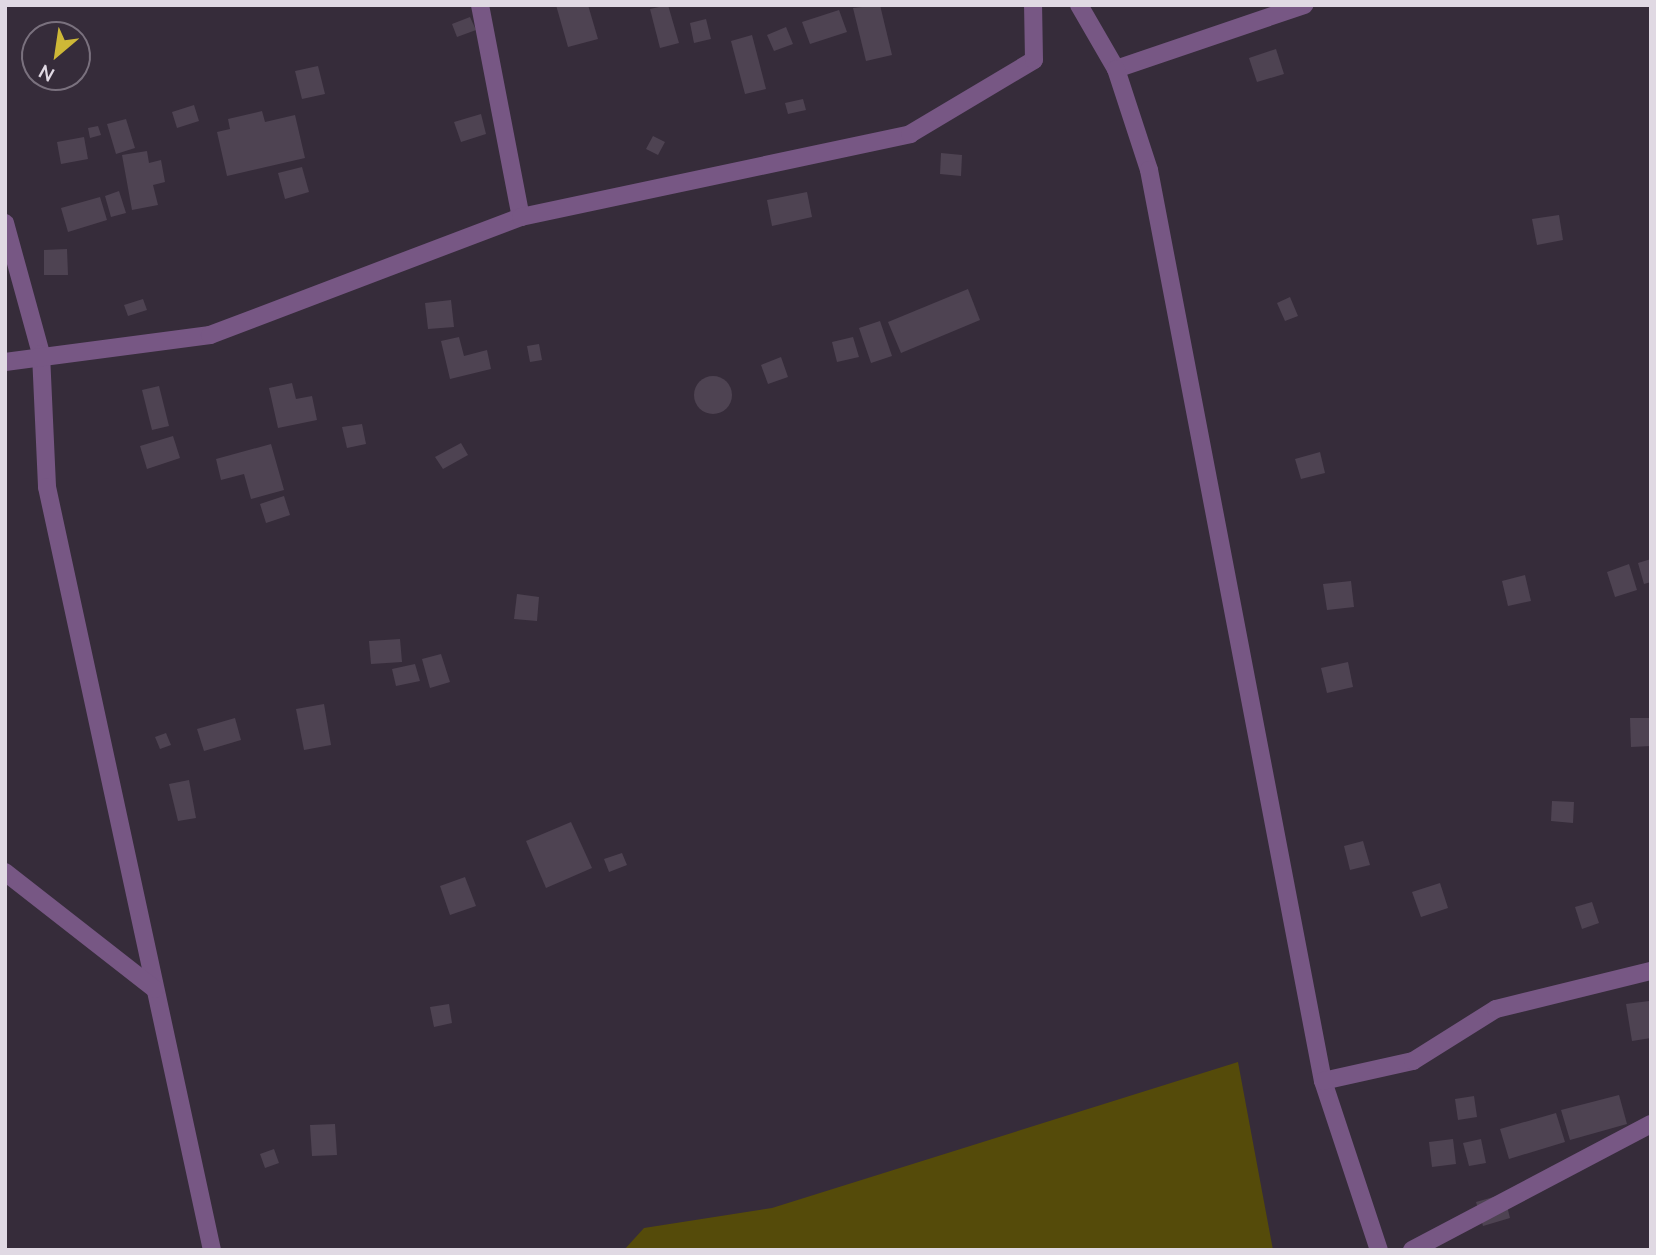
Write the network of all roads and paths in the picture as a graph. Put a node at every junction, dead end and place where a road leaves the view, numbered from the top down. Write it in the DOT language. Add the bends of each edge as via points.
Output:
graph roads {
  1 [pos="481,5"];
  2 [pos="1033,5"];
  3 [pos="1079,5"];
  4 [pos="1304,5"];
  5 [pos="1116,69"];
  6 [pos="521,217"];
  7 [pos="5,223"];
  8 [pos="41,354"];
  9 [pos="5,362"];
  10 [pos="5,872"];
  11 [pos="1651,971"];
  12 [pos="155,989"];
  13 [pos="1323,1081"];
  14 [pos="1651,1124"];
  15 [pos="212,1250"];
  16 [pos="1379,1250"];
  17 [pos="1412,1250"];
  1 -- 6 [label="street"];
  2 -- 6 [label="street" via="1034,60 910,134"];
  3 -- 5 [label="street"];
  4 -- 5 [label="street"];
  5 -- 13 [label="street" via="1149,170"];
  6 -- 8 [label="street" via="210,335"];
  7 -- 8 [label="street"];
  8 -- 9 [label="street"];
  8 -- 12 [label="street" via="47,487"];
  10 -- 12 [label="street"];
  11 -- 13 [label="street" via="1496,1009 1413,1061"];
  12 -- 15 [label="street"];
  13 -- 16 [label="street"];
  14 -- 17 [label="street"];
}
